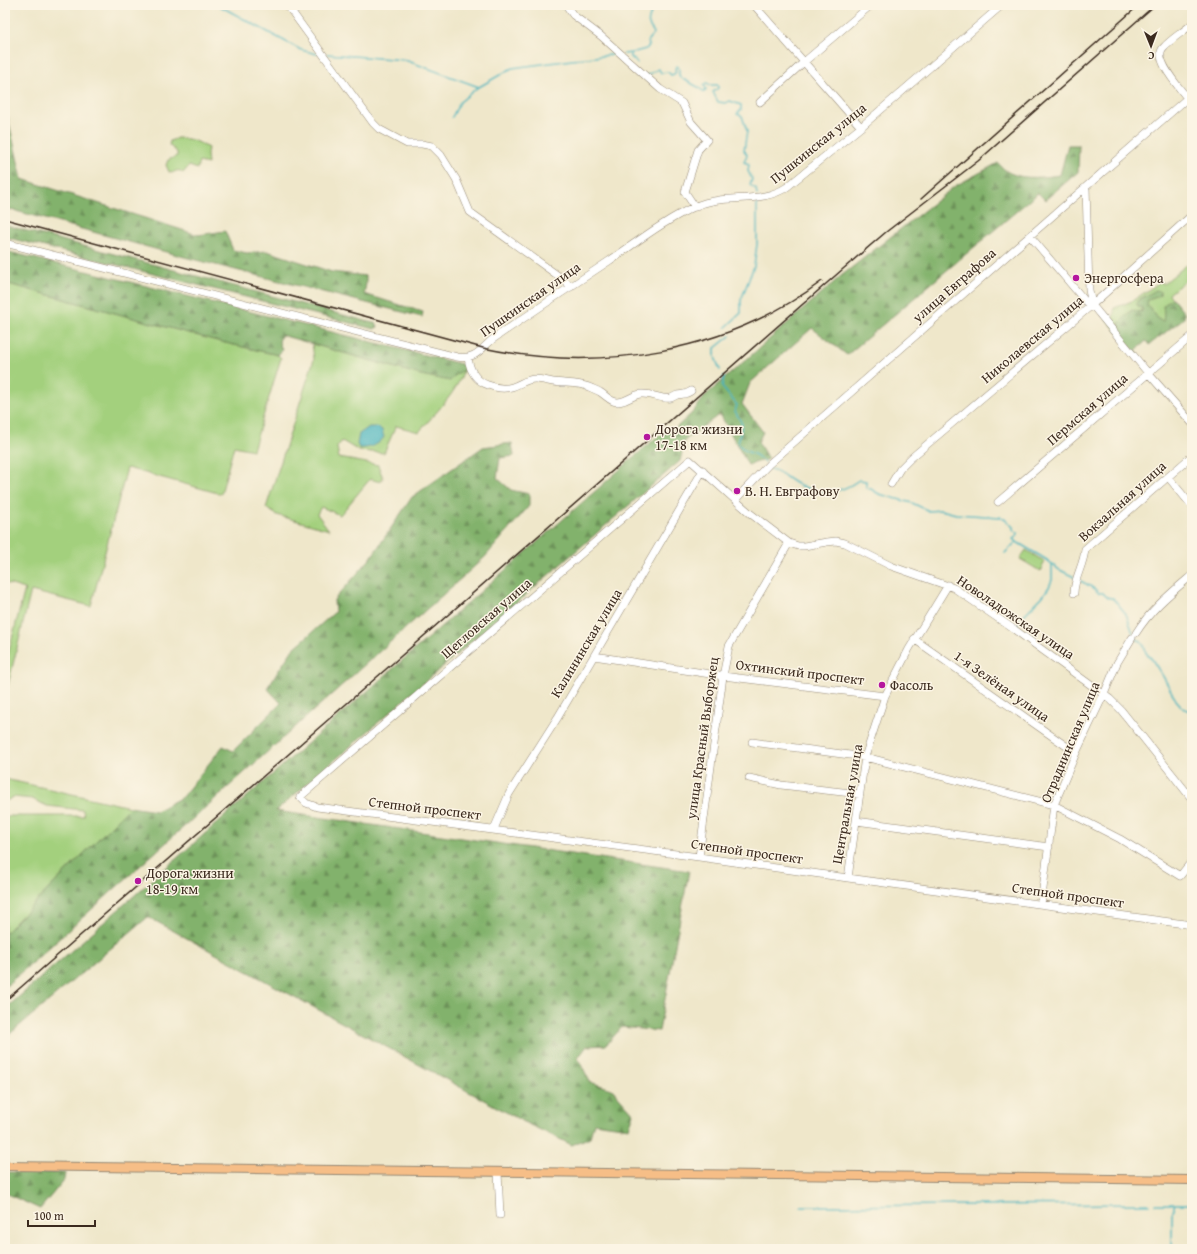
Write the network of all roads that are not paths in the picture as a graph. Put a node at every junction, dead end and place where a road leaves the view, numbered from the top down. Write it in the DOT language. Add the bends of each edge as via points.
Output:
graph roads {
  1 [pos="287,5"];
  2 [pos="566,5"];
  3 [pos="754,5"];
  4 [pos="871,5"];
  5 [pos="1002,5"];
  6 [pos="1192,24"];
  7 [pos="804,62"];
  8 [pos="1190,96"];
  9 [pos="760,102"];
  10 [pos="861,127"];
  11 [pos="1086,187"];
  12 [pos="696,207"];
  13 [pos="1192,215"];
  14 [pos="1030,236"];
  15 [pos="5,243"];
  16 [pos="570,287"];
  17 [pos="1092,305"];
  18 [pos="1192,336"];
  19 [pos="468,358"];
  20 [pos="1148,373"];
  21 [pos="691,391"];
  22 [pos="1192,424"];
  23 [pos="1192,456"];
  24 [pos="703,470"];
  25 [pos="1168,477"];
  26 [pos="891,484"];
  27 [pos="735,500"];
  28 [pos="998,502"];
  29 [pos="1192,506"];
  30 [pos="789,543"];
  31 [pos="1192,575"];
  32 [pos="948,586"];
  33 [pos="1074,594"];
  34 [pos="914,640"];
  35 [pos="594,656"];
  36 [pos="723,676"];
  37 [pos="1104,694"];
  38 [pos="885,696"];
  39 [pos="752,742"];
  40 [pos="1076,753"];
  41 [pos="865,758"];
  42 [pos="749,778"];
  43 [pos="860,794"];
  44 [pos="300,797"];
  45 [pos="1192,799"];
  46 [pos="1054,805"];
  47 [pos="856,821"];
  48 [pos="494,829"];
  49 [pos="1049,847"];
  50 [pos="699,857"];
  51 [pos="1192,861"];
  52 [pos="848,878"];
  53 [pos="1041,904"];
  54 [pos="1192,925"];
  55 [pos="5,1166"];
  56 [pos="498,1172"];
  57 [pos="1192,1180"];
  58 [pos="500,1215"];
  1 -- 16 [label="street" via="379,129 407,144 432,146 456,179 470,212"];
  2 -- 12 [label="street" via="573,15 660,88 682,103 691,122 707,140 698,150 685,192"];
  3 -- 7 [label="street"];
  4 -- 7 [label="street"];
  5 -- 10 [label="street, Пушкинская улица"];
  6 -- 8 [label="street" via="1163,47 1160,55 1162,63"];
  7 -- 9 [label="street"];
  7 -- 10 [label="street"];
  8 -- 11 [label="street, улица Евграфова"];
  10 -- 12 [label="street, Пушкинская улица" via="779,192 762,197 722,199"];
  11 -- 14 [label="street, улица Евграфова"];
  11 -- 17 [label="street" via="1089,290"];
  12 -- 16 [label="street, Пушкинская улица" via="653,231"];
  13 -- 17 [label="street, Николаевская улица"];
  14 -- 17 [label="street" via="1086,302"];
  14 -- 27 [label="street, улица Евграфова" via="767,466"];
  15 -- 19 [label="street" via="325,325"];
  16 -- 19 [label="street, Пушкинская улица"];
  17 -- 20 [label="street"];
  17 -- 26 [label="street, Николаевская улица" via="911,458 900,469"];
  18 -- 20 [label="street, Пермская улица"];
  19 -- 21 [label="street" via="470,368 480,382 501,388 513,387 526,380 536,379 555,383 572,382 601,392 614,402 622,402 641,394 671,398"];
  20 -- 22 [label="street"];
  20 -- 28 [label="street, Пермская улица"];
  23 -- 25 [label="street, Вокзальная улица"];
  24 -- 27 [label="street"];
  24 -- 35 [label="street, Калининская улица"];
  24 -- 44 [label="street, Щегловская улица" via="690,460"];
  25 -- 29 [label="street"];
  25 -- 33 [label="street, Вокзальная улица" via="1085,549"];
  27 -- 30 [label="street"];
  30 -- 32 [label="street, Новоладожская улица" via="798,546 827,542 845,543 891,566"];
  30 -- 36 [label="street, улица Красный Выборжец" via="729,646"];
  31 -- 37 [label="street, Отраднинская улица" via="1148,615 1117,663"];
  32 -- 34 [label="street, Центральная улица"];
  32 -- 37 [label="street, Новоладожская улица" via="986,609"];
  34 -- 38 [label="street, Центральная улица"];
  34 -- 40 [label="street, 1-я Зелёная улица"];
  35 -- 36 [label="street, Охтинский проспект"];
  35 -- 48 [label="street, Калининская улица" via="509,794"];
  36 -- 38 [label="street, Охтинский проспект"];
  36 -- 50 [label="street, улица Красный Выборжец"];
  37 -- 40 [label="street, Отраднинская улица"];
  37 -- 45 [label="street, Новоладожская улица"];
  38 -- 41 [label="street, Центральная улица"];
  39 -- 41 [label="street"];
  40 -- 46 [label="street, Отраднинская улица"];
  41 -- 43 [label="street, Центральная улица"];
  41 -- 46 [label="street"];
  42 -- 43 [label="street" via="781,785"];
  43 -- 47 [label="street, Центральная улица"];
  44 -- 48 [label="street, Степной проспект" via="317,807"];
  46 -- 49 [label="street, Отраднинская улица"];
  46 -- 51 [label="street" via="1120,839 1180,876"];
  47 -- 49 [label="street"];
  47 -- 52 [label="street, Центральная улица"];
  48 -- 50 [label="street, Степной проспект"];
  49 -- 53 [label="street, Отраднинская улица"];
  50 -- 52 [label="street, Степной проспект"];
  52 -- 53 [label="street, Степной проспект"];
  53 -- 54 [label="street, Степной проспект"];
  55 -- 56 [label="main road"];
  56 -- 57 [label="main road"];
  56 -- 58 [label="street"];
}
